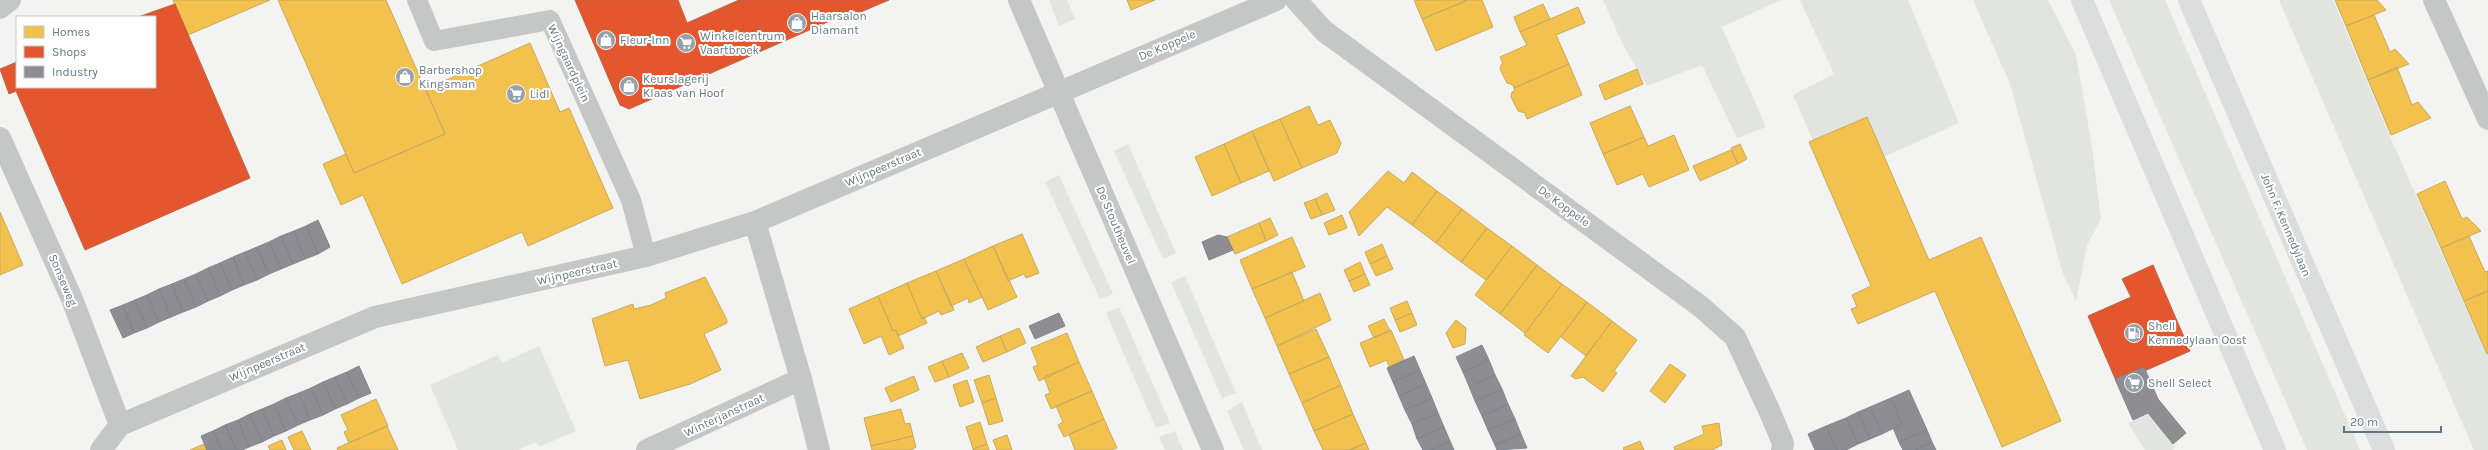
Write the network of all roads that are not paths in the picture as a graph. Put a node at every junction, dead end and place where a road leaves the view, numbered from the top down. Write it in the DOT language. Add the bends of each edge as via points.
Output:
graph roads {
  1 [pos="10,0"];
  2 [pos="416,0"];
  3 [pos="1019,0"];
  4 [pos="1276,0"];
  5 [pos="1296,0"];
  6 [pos="2082,0"];
  7 [pos="2188,0"];
  8 [pos="2434,0"];
  9 [pos="0,8"];
  10 [pos="1058,92"];
  11 [pos="2488,119"];
  12 [pos="0,138"];
  13 [pos="755,222"];
  14 [pos="646,256"];
  15 [pos="801,379"];
  16 [pos="120,425"];
  17 [pos="101,450"];
  18 [pos="647,450"];
  19 [pos="819,450"];
  20 [pos="1213,450"];
  21 [pos="1782,450"];
  22 [pos="2275,450"];
  23 [pos="2384,450"];
  1 -- 9 [label="street"];
  2 -- 14 [label="street, Wijngaardplein" via="434,41 550,20 631,200"];
  3 -- 10 [label="street, De Stoutheuvel"];
  4 -- 10 [label="street, De Koppele"];
  5 -- 21 [label="street, De Koppele" via="1324,31 1700,306 1735,337 1783,443"];
  6 -- 22 [label="main road"];
  7 -- 23 [label="main road, John F. Kennedylaan"];
  8 -- 11 [label="street"];
  10 -- 13 [label="street, Wijnpeerstraat"];
  10 -- 20 [label="street, De Stoutheuvel"];
  12 -- 16 [label="street, Sonseweg" via="72,299"];
  13 -- 14 [label="street, Wijnpeerstraat"];
  13 -- 15 [label="street"];
  14 -- 16 [label="street, Wijnpeerstraat" via="375,317"];
  15 -- 18 [label="street, Winterjanstraat"];
  15 -- 19 [label="street"];
  16 -- 17 [label="street, Wijnpeerstraat"];
}
